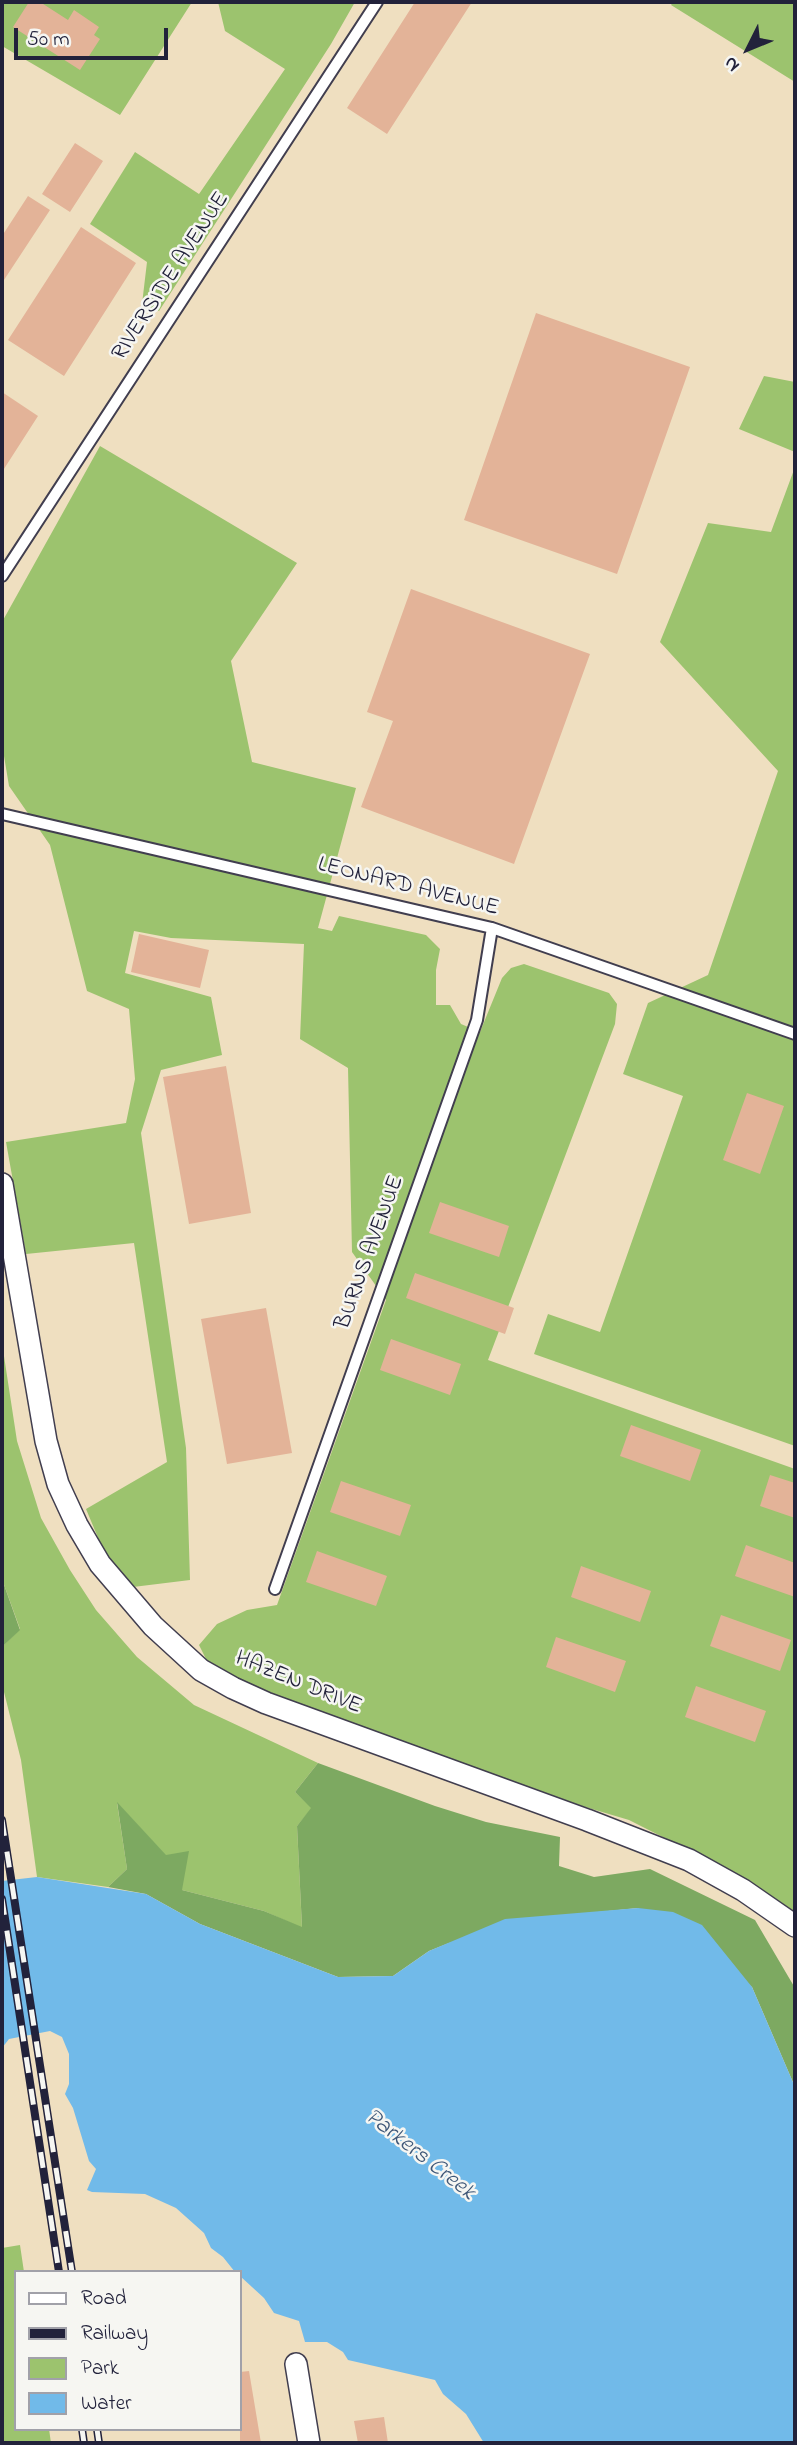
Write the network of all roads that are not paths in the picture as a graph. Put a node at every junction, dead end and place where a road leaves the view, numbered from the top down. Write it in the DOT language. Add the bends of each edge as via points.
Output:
graph roads {
  1 [pos="377,2"];
  2 [pos="2,576"];
  3 [pos="2,814"];
  4 [pos="492,928"];
  5 [pos="795,1034"];
  6 [pos="2,1184"];
  7 [pos="275,1589"];
  8 [pos="795,1926"];
  9 [pos="296,2364"];
  10 [pos="309,2443"];
  1 -- 2 [label="lane, RIVERSIDE AVENUE"];
  3 -- 4 [label="lane, LEONARD AVENUE"];
  4 -- 5 [label="lane, LEONARD AVENUE"];
  4 -- 7 [label="lane, BURNS AVENUE" via="477,1020"];
  6 -- 8 [label="street, HAZEN DRIVE" via="58,1484 100,1564 153,1626 201,1670 233,1688 690,1860"];
  9 -- 10 [label="street"];
}
